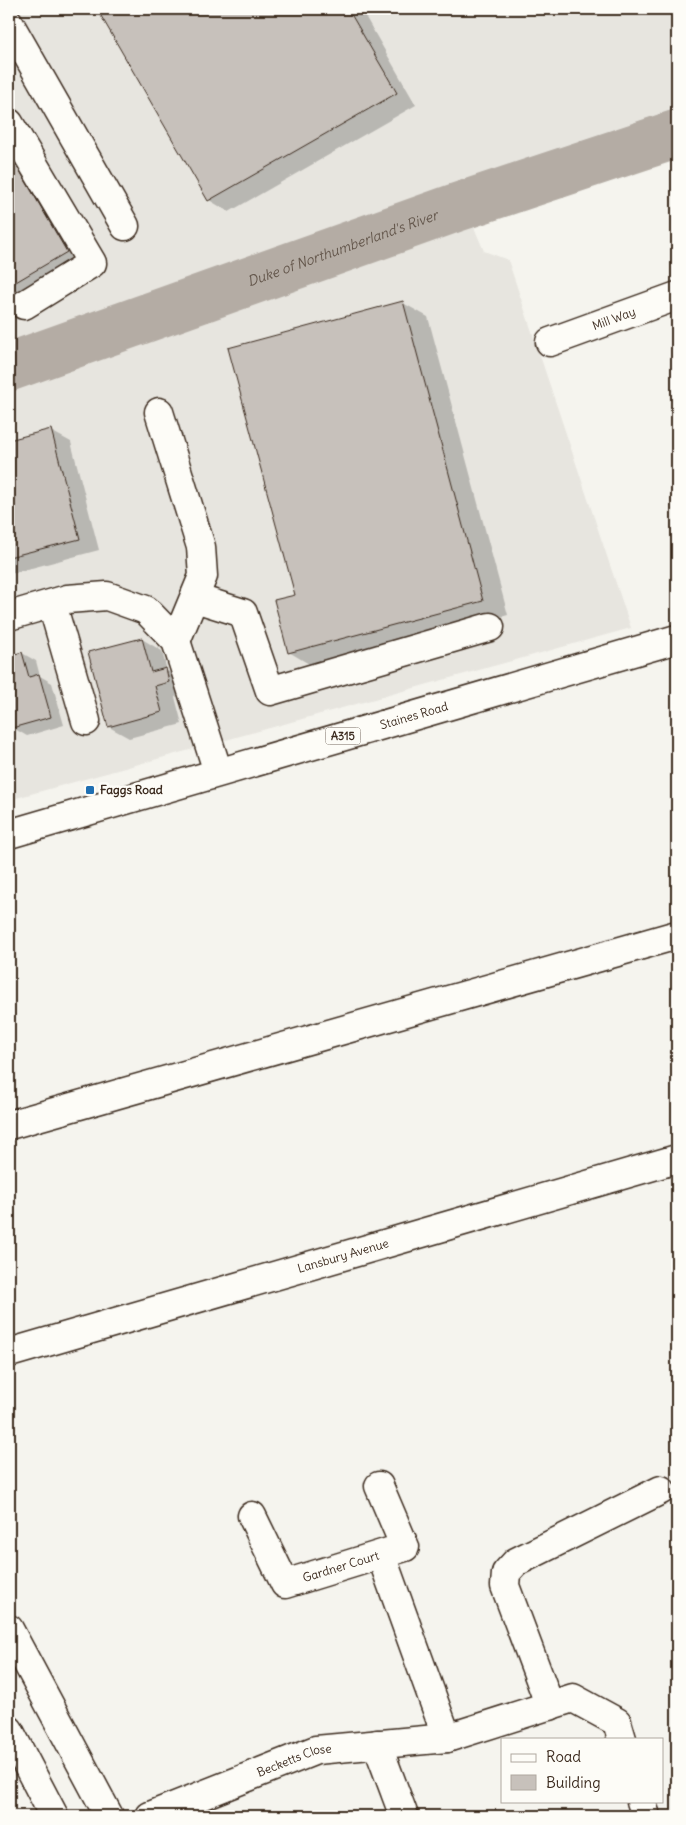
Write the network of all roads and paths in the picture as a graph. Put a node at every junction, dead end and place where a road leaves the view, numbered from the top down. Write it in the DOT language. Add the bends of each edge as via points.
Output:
graph roads {
  1 [pos="9,23"];
  2 [pos="9,123"];
  3 [pos="125,226"];
  4 [pos="677,296"];
  5 [pos="24,305"];
  6 [pos="550,342"];
  7 [pos="158,412"];
  8 [pos="195,598"];
  9 [pos="52,604"];
  10 [pos="9,616"];
  11 [pos="490,627"];
  12 [pos="677,639"];
  13 [pos="176,641"];
  14 [pos="86,721"];
  15 [pos="218,772"];
  16 [pos="9,834"];
  17 [pos="677,935"];
  18 [pos="9,1125"];
  19 [pos="677,1159"];
  20 [pos="9,1353"];
  21 [pos="380,1486"];
  22 [pos="661,1490"];
  23 [pos="252,1516"];
  24 [pos="381,1555"];
  25 [pos="9,1629"];
  26 [pos="550,1706"];
  27 [pos="9,1730"];
  28 [pos="447,1738"];
  29 [pos="622,1738"];
  30 [pos="378,1744"];
  31 [pos="641,1802"];
  32 [pos="54,1816"];
  33 [pos="109,1816"];
  34 [pos="150,1816"];
  35 [pos="404,1816"];
  36 [pos="646,1816"];
  1 -- 3 [label="street"];
  2 -- 5 [label="street" via="92,263"];
  4 -- 6 [label="street, Mill Way"];
  7 -- 8 [label="street" via="201,547 202,576"];
  8 -- 11 [label="street" via="243,613 270,691"];
  8 -- 13 [label="street"];
  9 -- 10 [label="street"];
  9 -- 13 [label="street" via="67,599 107,596 146,610"];
  9 -- 14 [label="street"];
  12 -- 15 [label="street, Staines Road / A315"];
  13 -- 15 [label="street"];
  15 -- 16 [label="street, Staines Road / A315"];
  17 -- 18 [label="street"];
  19 -- 20 [label="street, Lansbury Avenue"];
  21 -- 24 [label="street, Gardner Court" via="405,1547"];
  22 -- 26 [label="street" via="516,1562 506,1573 505,1586"];
  23 -- 24 [label="street, Gardner Court" via="285,1584"];
  24 -- 28 [label="street"];
  25 -- 33 [label="street"];
  26 -- 28 [label="street, Becketts Close"];
  26 -- 29 [label="street, Becketts Close" via="573,1698 617,1722"];
  27 -- 32 [label="street"];
  28 -- 30 [label="street, Becketts Close"];
  30 -- 34 [label="street, Becketts Close" via="316,1750"];
  30 -- 35 [label="street"];
  31 -- 36 [label="street"];
}
